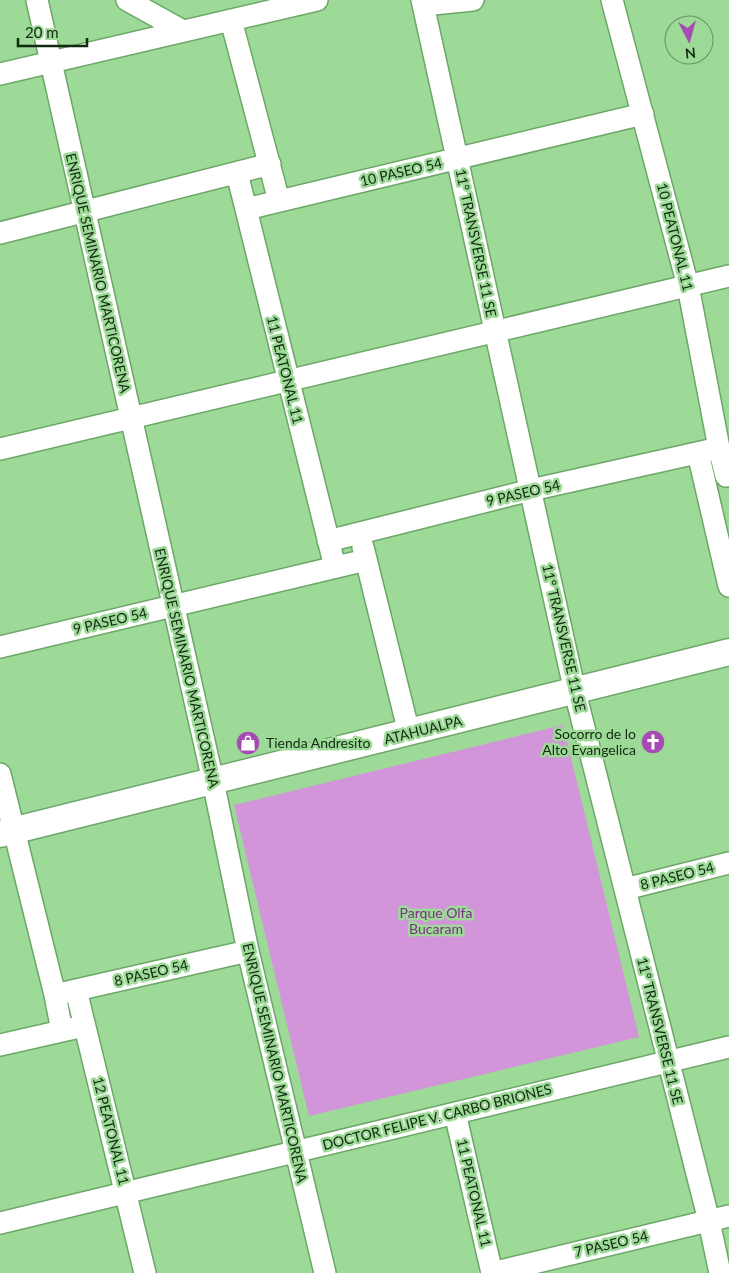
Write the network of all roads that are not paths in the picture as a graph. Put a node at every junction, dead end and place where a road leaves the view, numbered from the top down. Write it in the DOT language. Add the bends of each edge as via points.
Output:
graph roads {
  1 [pos="20,0"];
  2 [pos="127,0"];
  3 [pos="317,0"];
  4 [pos="473,0"];
  5 [pos="612,0"];
  6 [pos="423,3"];
  7 [pos="38,5"];
  8 [pos="231,20"];
  9 [pos="183,31"];
  10 [pos="50,62"];
  11 [pos="0,74"];
  12 [pos="643,114"];
  13 [pos="457,159"];
  14 [pos="270,164"];
  15 [pos="237,172"];
  16 [pos="280,201"];
  17 [pos="246,209"];
  18 [pos="84,212"];
  19 [pos="0,233"];
  20 [pos="729,276"];
  21 [pos="688,286"];
  22 [pos="496,333"];
  23 [pos="288,380"];
  24 [pos="130,417"];
  25 [pos="719,448"];
  26 [pos="0,449"];
  27 [pos="698,453"];
  28 [pos="728,476"];
  29 [pos="705,483"];
  30 [pos="531,490"];
  31 [pos="359,533"];
  32 [pos="328,541"];
  33 [pos="366,560"];
  34 [pos="334,567"];
  35 [pos="729,586"];
  36 [pos="173,606"];
  37 [pos="0,647"];
  38 [pos="729,652"];
  39 [pos="575,692"];
  40 [pos="409,733"];
  41 [pos="0,774"];
  42 [pos="213,781"];
  43 [pos="7,832"];
  44 [pos="729,863"];
  45 [pos="625,889"];
  46 [pos="248,951"];
  47 [pos="66,992"];
  48 [pos="85,1025"];
  49 [pos="62,1031"];
  50 [pos="0,1045"];
  51 [pos="729,1047"];
  52 [pos="668,1062"];
  53 [pos="455,1113"];
  54 [pos="295,1152"];
  55 [pos="126,1192"];
  56 [pos="719,1218"];
  57 [pos="0,1223"];
  58 [pos="534,1268"];
  59 [pos="145,1273"];
  60 [pos="324,1273"];
  61 [pos="492,1273"];
  62 [pos="720,1273"];
  1 -- 7 [label="street"];
  2 -- 9 [label="street"];
  3 -- 8 [label="street"];
  4 -- 6 [label="street"];
  5 -- 12 [label="street, 10 PEATONAL 11"];
  6 -- 13 [label="street, 11° TRANSVERSE 11 SE"];
  7 -- 10 [label="street, ENRIQUE SEMINARIO MARTICORENA"];
  8 -- 9 [label="street"];
  8 -- 14 [label="street"];
  9 -- 10 [label="street"];
  10 -- 11 [label="street"];
  10 -- 18 [label="street, ENRIQUE SEMINARIO MARTICORENA"];
  12 -- 13 [label="street, 10 PASEO 54"];
  12 -- 21 [label="street, 10 PEATONAL 11"];
  13 -- 16 [label="street, 10 PASEO 54"];
  13 -- 22 [label="street, 11° TRANSVERSE 11 SE"];
  14 -- 15 [label="street"];
  14 -- 16 [label="street"];
  15 -- 17 [label="street, 11 PEATONAL 11"];
  15 -- 18 [label="street"];
  16 -- 17 [label="street, 10 PASEO 54"];
  17 -- 23 [label="street, 11 PEATONAL 11"];
  18 -- 19 [label="street"];
  18 -- 24 [label="street, ENRIQUE SEMINARIO MARTICORENA"];
  20 -- 21 [label="street"];
  21 -- 22 [label="street"];
  21 -- 25 [label="street, 10 PEATONAL 11"];
  22 -- 23 [label="street"];
  22 -- 30 [label="street, 11° TRANSVERSE 11 SE"];
  23 -- 24 [label="street"];
  23 -- 32 [label="street, 11 PEATONAL 11"];
  24 -- 26 [label="street"];
  24 -- 36 [label="street, ENRIQUE SEMINARIO MARTICORENA"];
  25 -- 27 [label="street, 9 PASEO 54"];
  25 -- 28 [label="street, 10 PEATONAL 11"];
  27 -- 29 [label="street"];
  27 -- 30 [label="street, 9 PASEO 54"];
  28 -- 29 [label="street"];
  29 -- 35 [label="street"];
  30 -- 31 [label="street, 9 PASEO 54"];
  30 -- 39 [label="street, 11° TRANSVERSE 11 SE"];
  31 -- 32 [label="street, 9 PASEO 54"];
  31 -- 33 [label="street"];
  32 -- 34 [label="street, 11 PEATONAL 11"];
  33 -- 34 [label="street, 9 PASEO 54"];
  33 -- 40 [label="street"];
  34 -- 36 [label="street, 9 PASEO 54"];
  36 -- 37 [label="street, 9 PASEO 54"];
  36 -- 42 [label="street, ENRIQUE SEMINARIO MARTICORENA"];
  38 -- 39 [label="street, ATAHUALPA"];
  39 -- 40 [label="street, ATAHUALPA"];
  39 -- 45 [label="street, 11° TRANSVERSE 11 SE"];
  40 -- 42 [label="street, ATAHUALPA"];
  41 -- 43 [label="street, 12 PEATONAL 11"];
  42 -- 43 [label="street, ATAHUALPA"];
  42 -- 46 [label="street, ENRIQUE SEMINARIO MARTICORENA"];
  43 -- 47 [label="street, 12 PEATONAL 11"];
  44 -- 45 [label="street, 8 PASEO 54"];
  45 -- 52 [label="street, 11° TRANSVERSE 11 SE"];
  46 -- 47 [label="street, 8 PASEO 54"];
  46 -- 54 [label="street, ENRIQUE SEMINARIO MARTICORENA"];
  47 -- 48 [label="street, 12 PEATONAL 11"];
  47 -- 49 [label="street, 12 PEATONAL 11"];
  48 -- 49 [label="street"];
  48 -- 55 [label="street, 12 PEATONAL 11"];
  49 -- 50 [label="street"];
  51 -- 52 [label="street, DOCTOR FELIPE V. CARBO BRIONES"];
  52 -- 53 [label="street, DOCTOR FELIPE V. CARBO BRIONES"];
  52 -- 56 [label="street, 11° TRANSVERSE 11 SE"];
  53 -- 54 [label="street, DOCTOR FELIPE V. CARBO BRIONES"];
  53 -- 61 [label="street, 11 PEATONAL 11"];
  54 -- 55 [label="street, DOCTOR FELIPE V. CARBO BRIONES"];
  54 -- 60 [label="street, ENRIQUE SEMINARIO MARTICORENA"];
  55 -- 57 [label="street, DOCTOR FELIPE V. CARBO BRIONES"];
  55 -- 59 [label="street, 12 PEATONAL 11"];
  56 -- 58 [label="street, 7 PASEO 54"];
  56 -- 62 [label="street, 11° TRANSVERSE 11 SE"];
  58 -- 61 [label="street, 7 PASEO 54"];
}
